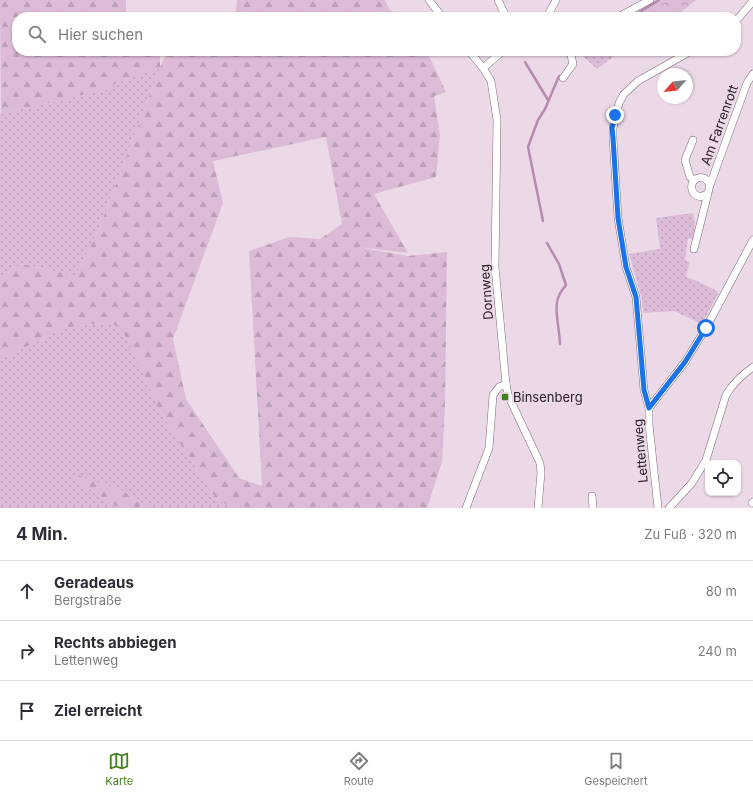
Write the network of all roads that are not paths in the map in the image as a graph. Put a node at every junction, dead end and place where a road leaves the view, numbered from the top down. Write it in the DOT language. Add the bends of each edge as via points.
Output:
graph roads {
  1 [pos="429,0"];
  2 [pos="498,0"];
  3 [pos="556,0"];
  4 [pos="650,0"];
  5 [pos="753,1"];
  6 [pos="438,12"];
  7 [pos="504,12"];
  8 [pos="550,12"];
  9 [pos="627,12"];
  10 [pos="741,16"];
  11 [pos="473,56"];
  12 [pos="496,56"];
  13 [pos="571,56"];
  14 [pos="682,56"];
  15 [pos="483,68"];
  16 [pos="753,74"];
  17 [pos="563,78"];
  18 [pos="693,140"];
  19 [pos="694,180"];
  20 [pos="710,186"];
  21 [pos="708,194"];
  22 [pos="753,240"];
  23 [pos="694,249"];
  24 [pos="753,367"];
  25 [pos="506,384"];
  26 [pos="649,408"];
  27 [pos="592,496"];
  28 [pos="466,508"];
  29 [pos="538,508"];
  30 [pos="593,508"];
  31 [pos="658,508"];
  32 [pos="669,508"];
  1 -- 6 [label="street"];
  2 -- 7 [label="street"];
  3 -- 8 [label="street"];
  4 -- 9 [label="street"];
  5 -- 10 [label="street"];
  11 -- 15 [label="street, Dornweg"];
  12 -- 15 [label="street"];
  13 -- 17 [label="street" via="573,64"];
  14 -- 26 [label="street, Lettenweg" via="630,87 619,103 612,128 618,218 626,267 636,297 644,390"];
  15 -- 25 [label="street, Dornweg" via="491,81 497,120 495,267"];
  16 -- 20 [label="street, Am Farrenrott"];
  18 -- 19 [label="street, Am Farrenrott" via="683,160 690,177"];
  19 -- 20 [label="street, Am Farrenrott" via="704,178"];
  19 -- 21 [label="street, Am Farrenrott" via="691,187 694,194 700,197"];
  20 -- 21 [label="street, Am Farrenrott"];
  21 -- 23 [label="street, Am Farrenrott"];
  22 -- 26 [label="street" via="685,362"];
  24 -- 32 [label="street" via="730,388 706,460 692,483"];
  25 -- 28 [label="street" via="499,387 493,395 489,448"];
  25 -- 29 [label="street, Dornweg" via="508,395 540,463"];
  26 -- 31 [label="street, Lettenweg"];
  27 -- 30 [label="street"];
}
